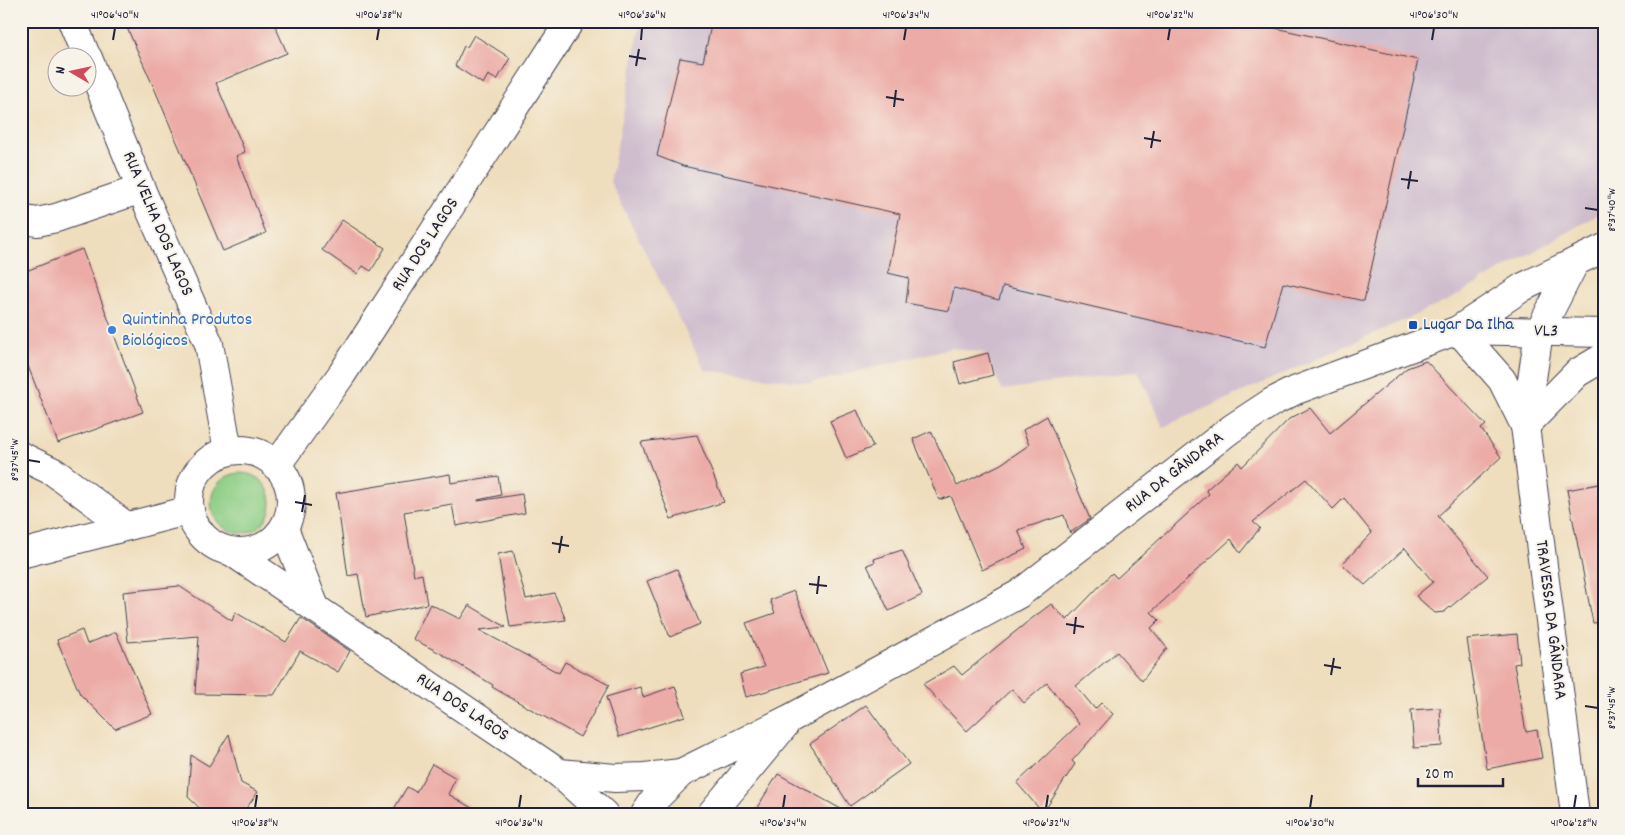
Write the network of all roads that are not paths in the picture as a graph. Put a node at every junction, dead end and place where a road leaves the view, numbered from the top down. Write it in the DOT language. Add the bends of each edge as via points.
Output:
graph roads {
  1 [pos="72,21"];
  2 [pos="570,21"];
  3 [pos="83,48"];
  4 [pos="98,85"];
  5 [pos="141,189"];
  6 [pos="21,219"];
  7 [pos="1604,248"];
  8 [pos="1575,262"];
  9 [pos="1458,330"];
  10 [pos="1539,332"];
  11 [pos="1604,333"];
  12 [pos="1604,357"];
  13 [pos="1525,426"];
  14 [pos="228,451"];
  15 [pos="21,456"];
  16 [pos="276,466"];
  17 [pos="190,510"];
  18 [pos="126,526"];
  19 [pos="284,528"];
  20 [pos="232,552"];
  21 [pos="21,554"];
  22 [pos="315,607"];
  23 [pos="791,718"];
  24 [pos="558,773"];
  25 [pos="681,773"];
  26 [pos="604,814"];
  27 [pos="645,814"];
  28 [pos="711,814"];
  29 [pos="1575,814"];
  1 -- 3 [label="street, RUA VELHA DOS LAGOS"];
  2 -- 16 [label="street, RUA DOS LAGOS" via="342,374"];
  4 -- 5 [label="street, RUA VELHA DOS LAGOS"];
  5 -- 6 [label="street" via="56,218 37,222"];
  5 -- 14 [label="street, RUA VELHA DOS LAGOS" via="209,344"];
  7 -- 8 [label="street, RUA DA GÂNDARA"];
  8 -- 9 [label="street, RUA DA GÂNDARA" via="1523,287"];
  8 -- 10 [label="street"];
  9 -- 10 [label="street, VL3"];
  9 -- 13 [label="street, TRAVESSA DA GÂNDARA" via="1502,380"];
  9 -- 23 [label="street, RUA DA GÂNDARA" via="1272,402 1231,429 1019,594"];
  10 -- 11 [label="street, VL3"];
  10 -- 13 [label="street, TRAVESSA DA GÂNDARA"];
  12 -- 13 [label="street" via="1577,372"];
  13 -- 29 [label="street, TRAVESSA DA GÂNDARA"];
  14 -- 16 [label="street" via="248,450 267,457"];
  14 -- 17 [label="street" via="210,459 196,474 190,493"];
  15 -- 18 [label="street" via="54,472"];
  16 -- 19 [label="street" via="282,470 290,489 291,509"];
  17 -- 18 [label="street"];
  17 -- 20 [label="street" via="199,531 213,545"];
  18 -- 21 [label="street"];
  19 -- 20 [label="street" via="270,542 252,551"];
  19 -- 22 [label="street"];
  20 -- 22 [label="street, RUA DOS LAGOS"];
  22 -- 24 [label="street, RUA DOS LAGOS"];
  23 -- 25 [label="street, RUA DA GÂNDARA"];
  23 -- 28 [label="street, RUA DA GÂNDARA"];
  24 -- 25 [label="street, RUA DA GÂNDARA" via="615,778"];
  24 -- 26 [label="street, RUA DOS LAGOS"];
  25 -- 27 [label="street, RUA DA GÂNDARA" via="654,799"];
}
